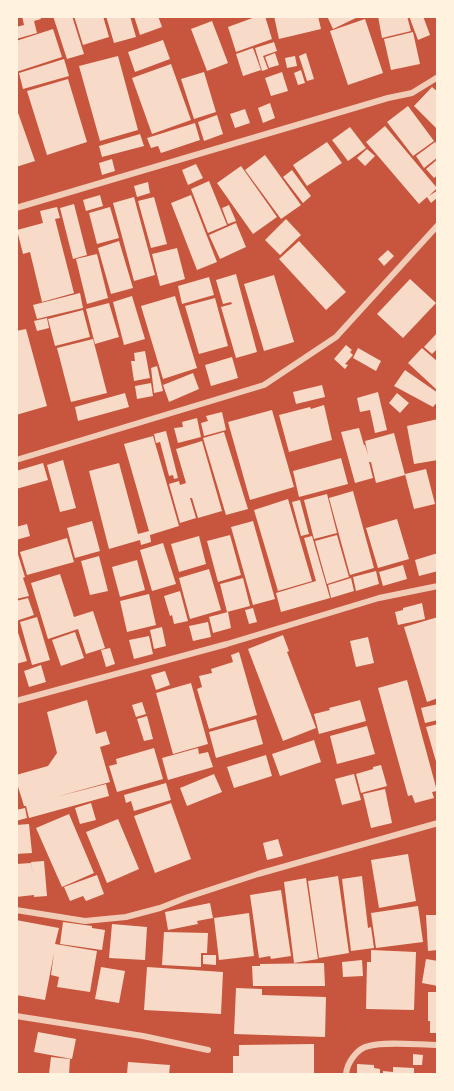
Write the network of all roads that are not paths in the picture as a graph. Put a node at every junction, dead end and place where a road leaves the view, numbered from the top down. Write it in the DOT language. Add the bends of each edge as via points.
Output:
graph roads {
  1 [pos="438,77"];
  2 [pos="16,208"];
  3 [pos="438,225"];
  4 [pos="16,460"];
  5 [pos="438,586"];
  6 [pos="16,701"];
  7 [pos="438,823"];
  8 [pos="16,910"];
  9 [pos="16,1016"];
  10 [pos="438,1045"];
  11 [pos="208,1050"];
  12 [pos="346,1074"];
  1 -- 2 [label="street" via="412,93"];
  3 -- 4 [label="street" via="336,337 264,385"];
  5 -- 6 [label="street" via="379,598"];
  7 -- 8 [label="street" via="258,874 126,917 85,921"];
  9 -- 11 [label="street"];
  10 -- 12 [label="street" via="367,1046 353,1057"];
}
